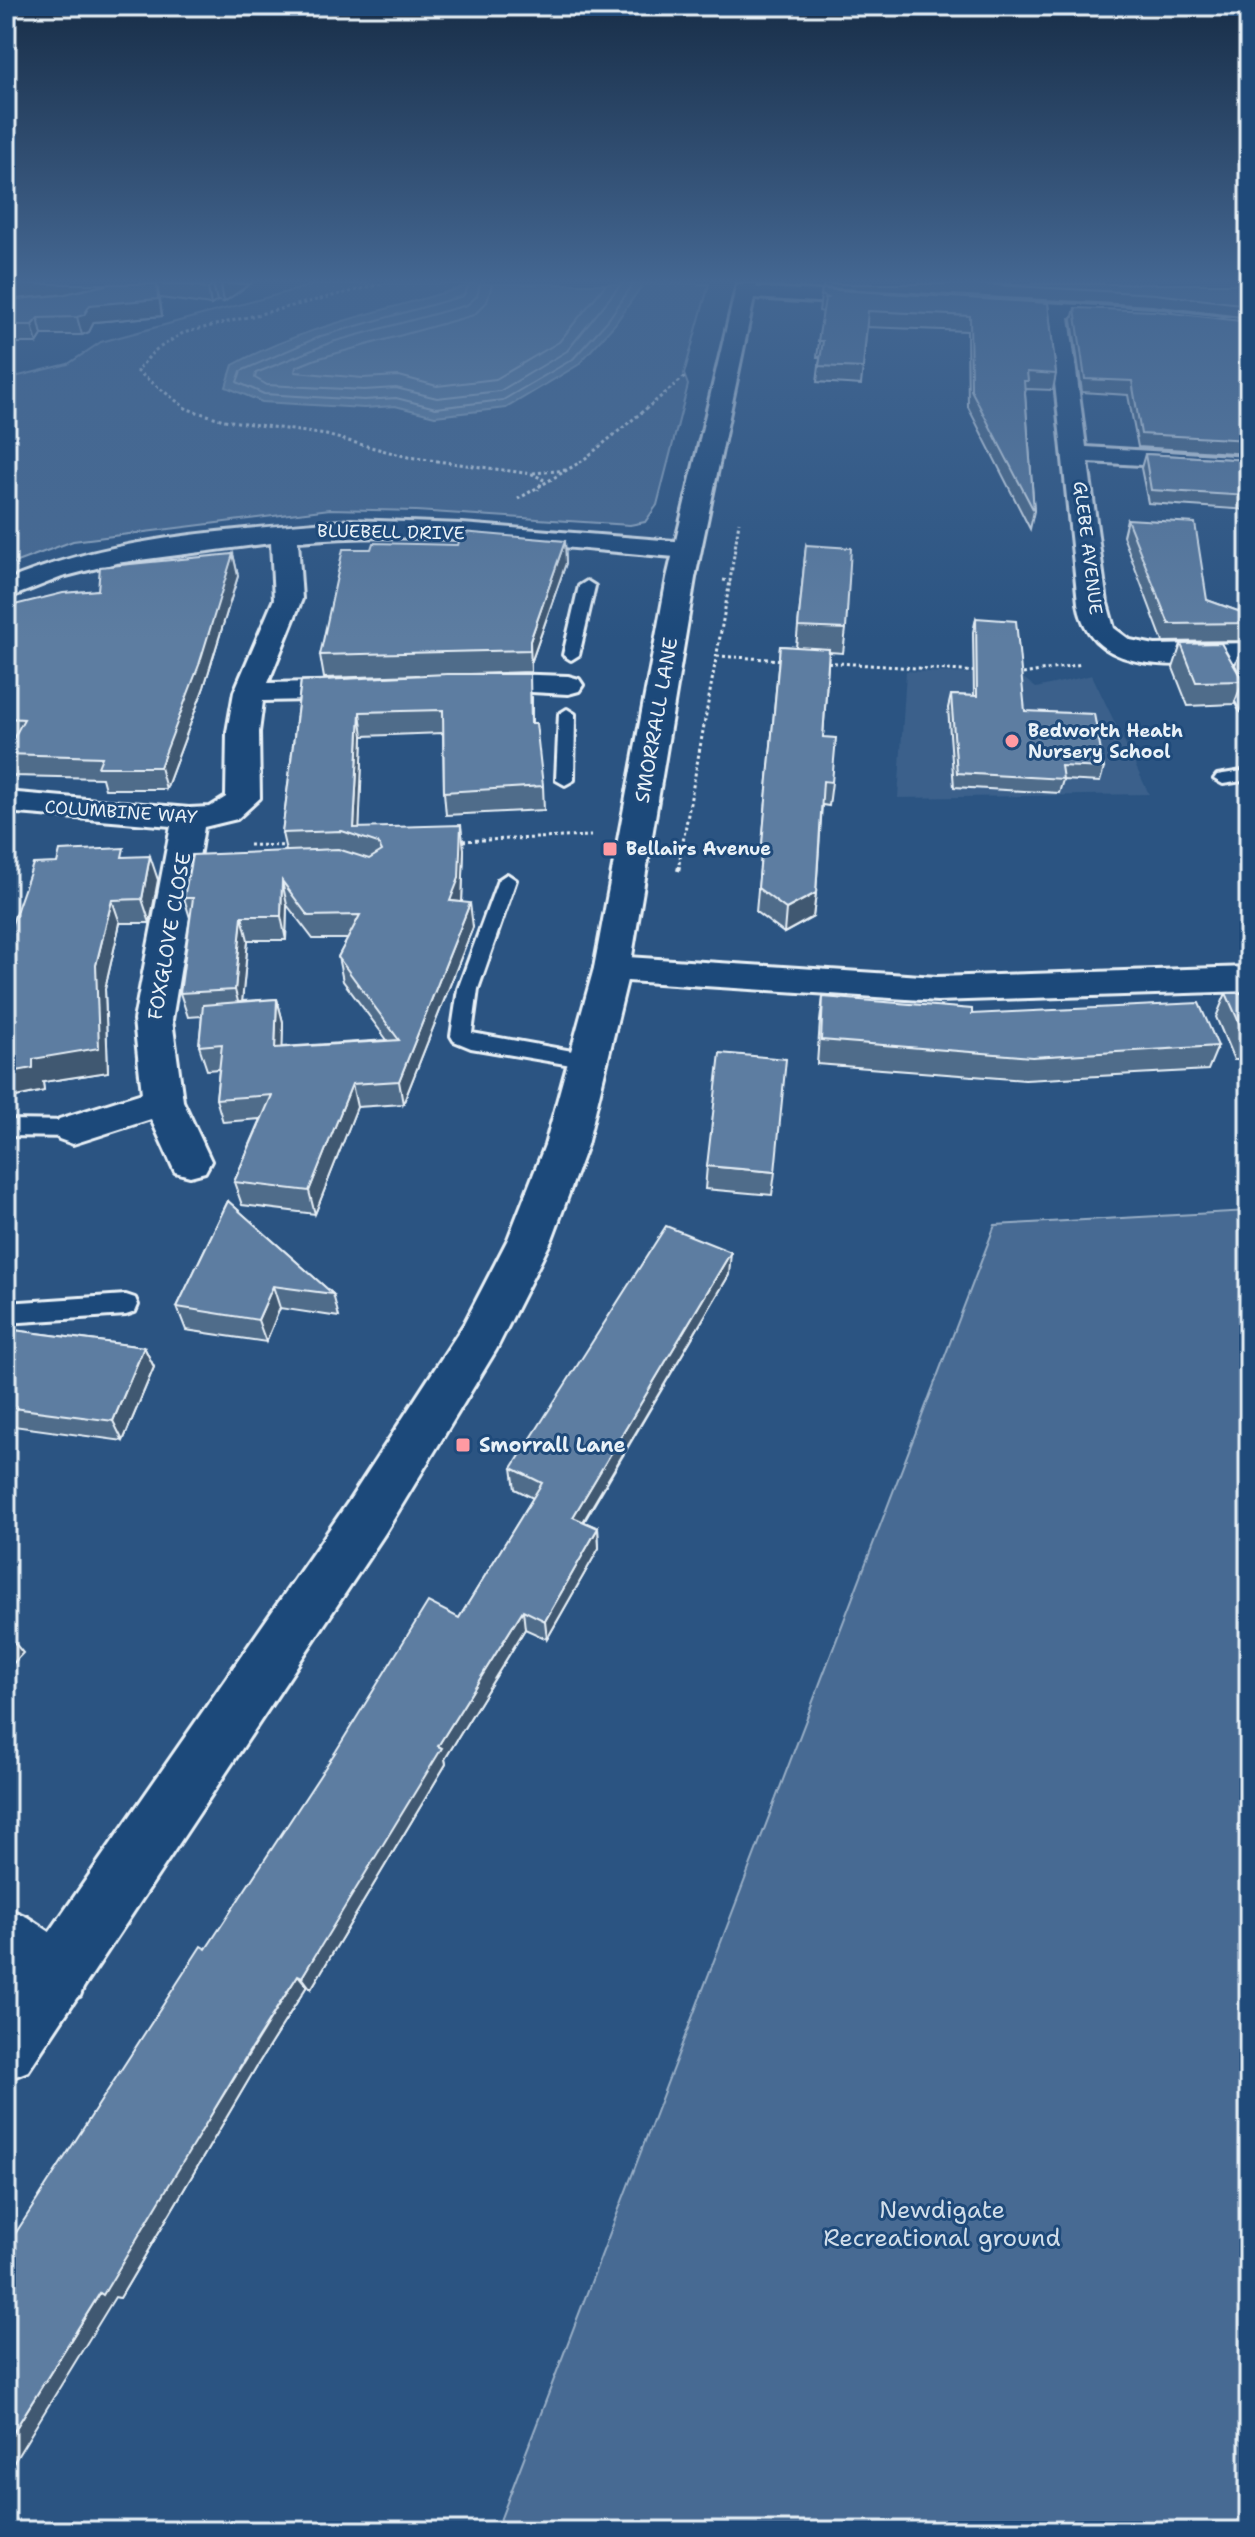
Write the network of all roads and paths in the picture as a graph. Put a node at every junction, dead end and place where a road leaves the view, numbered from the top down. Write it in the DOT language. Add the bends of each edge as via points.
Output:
graph roads {
  1 [pos="178,402"];
  2 [pos="653,402"];
  3 [pos="720,402"];
  4 [pos="1070,402"];
  5 [pos="1077,454"];
  6 [pos="1249,464"];
  7 [pos="570,470"];
  8 [pos="532,474"];
  9 [pos="536,493"];
  10 [pos="508,503"];
  11 [pos="284,533"];
  12 [pos="687,550"];
  13 [pos="730,581"];
  14 [pos="587,586"];
  15 [pos="6,591"];
  16 [pos="1121,646"];
  17 [pos="1249,652"];
  18 [pos="1217,653"];
  19 [pos="571,655"];
  20 [pos="717,656"];
  21 [pos="793,661"];
  22 [pos="808,662"];
  23 [pos="991,673"];
  24 [pos="1007,674"];
  25 [pos="445,684"];
  26 [pos="390,689"];
  27 [pos="249,692"];
  28 [pos="568,699"];
  29 [pos="1249,710"];
  30 [pos="1249,775"];
  31 [pos="1223,779"];
  32 [pos="565,780"];
  33 [pos="6,802"];
  34 [pos="636,834"];
  35 [pos="451,841"];
  36 [pos="296,846"];
  37 [pos="187,850"];
  38 [pos="507,880"];
  39 [pos="677,882"];
  40 [pos="612,968"];
  41 [pos="1249,979"];
  42 [pos="589,1061"];
  43 [pos="163,1101"];
  44 [pos="6,1128"];
  45 [pos="73,1129"];
  46 [pos="190,1161"];
  47 [pos="126,1305"];
  48 [pos="6,1313"];
  49 [pos="6,1938"];
  50 [pos="58,1974"];
  51 [pos="6,2049"];
  1 -- 8 [label="path" via="224,420 326,435 408,457"];
  2 -- 7 [label="path"];
  3 -- 12 [label="street, SMORRALL LANE"];
  4 -- 5 [label="street, GLEBE AVENUE"];
  5 -- 6 [label="street"];
  5 -- 16 [label="street, GLEBE AVENUE" via="1096,620 1108,639"];
  7 -- 8 [label="path"];
  7 -- 9 [label="path"];
  8 -- 9 [label="path" via="543,479"];
  9 -- 10 [label="path"];
  11 -- 12 [label="street, BLUEBELL DRIVE" via="367,528"];
  11 -- 15 [label="street, BLUEBELL DRIVE" via="78,563"];
  11 -- 27 [label="street, COLUMBINE WAY" via="288,599"];
  12 -- 34 [label="street, SMORRALL LANE"];
  13 -- 20 [label="path"];
  14 -- 19 [label="lane"];
  16 -- 18 [label="street" via="1147,653"];
  16 -- 24 [label="path" via="1101,660"];
  17 -- 18 [label="street"];
  18 -- 29 [label="lane"];
  19 -- 28 [label="street"];
  20 -- 21 [label="path"];
  20 -- 39 [label="path"];
  22 -- 23 [label="path"];
  25 -- 28 [label="street"];
  26 -- 27 [label="street"];
  27 -- 37 [label="street, COLUMBINE WAY" via="243,732 244,798 214,818"];
  28 -- 32 [label="lane"];
  30 -- 31 [label="lane"];
  33 -- 37 [label="street, COLUMBINE WAY"];
  34 -- 35 [label="path"];
  34 -- 40 [label="street, SMORRALL LANE"];
  36 -- 37 [label="path"];
  37 -- 43 [label="street, FOXGLOVE CLOSE" via="153,1020"];
  38 -- 42 [label="lane" via="468,989 461,1036"];
  40 -- 41 [label="street" via="937,989"];
  40 -- 42 [label="street, SMORRALL LANE"];
  42 -- 50 [label="street, SMORRALL LANE" via="566,1145 530,1239 480,1337 367,1517"];
  43 -- 45 [label="street"];
  43 -- 46 [label="street, FOXGLOVE CLOSE"];
  44 -- 45 [label="lane"];
  47 -- 48 [label="lane"];
  49 -- 50 [label="street"];
  50 -- 51 [label="street, SMORRALL LANE"];
}
